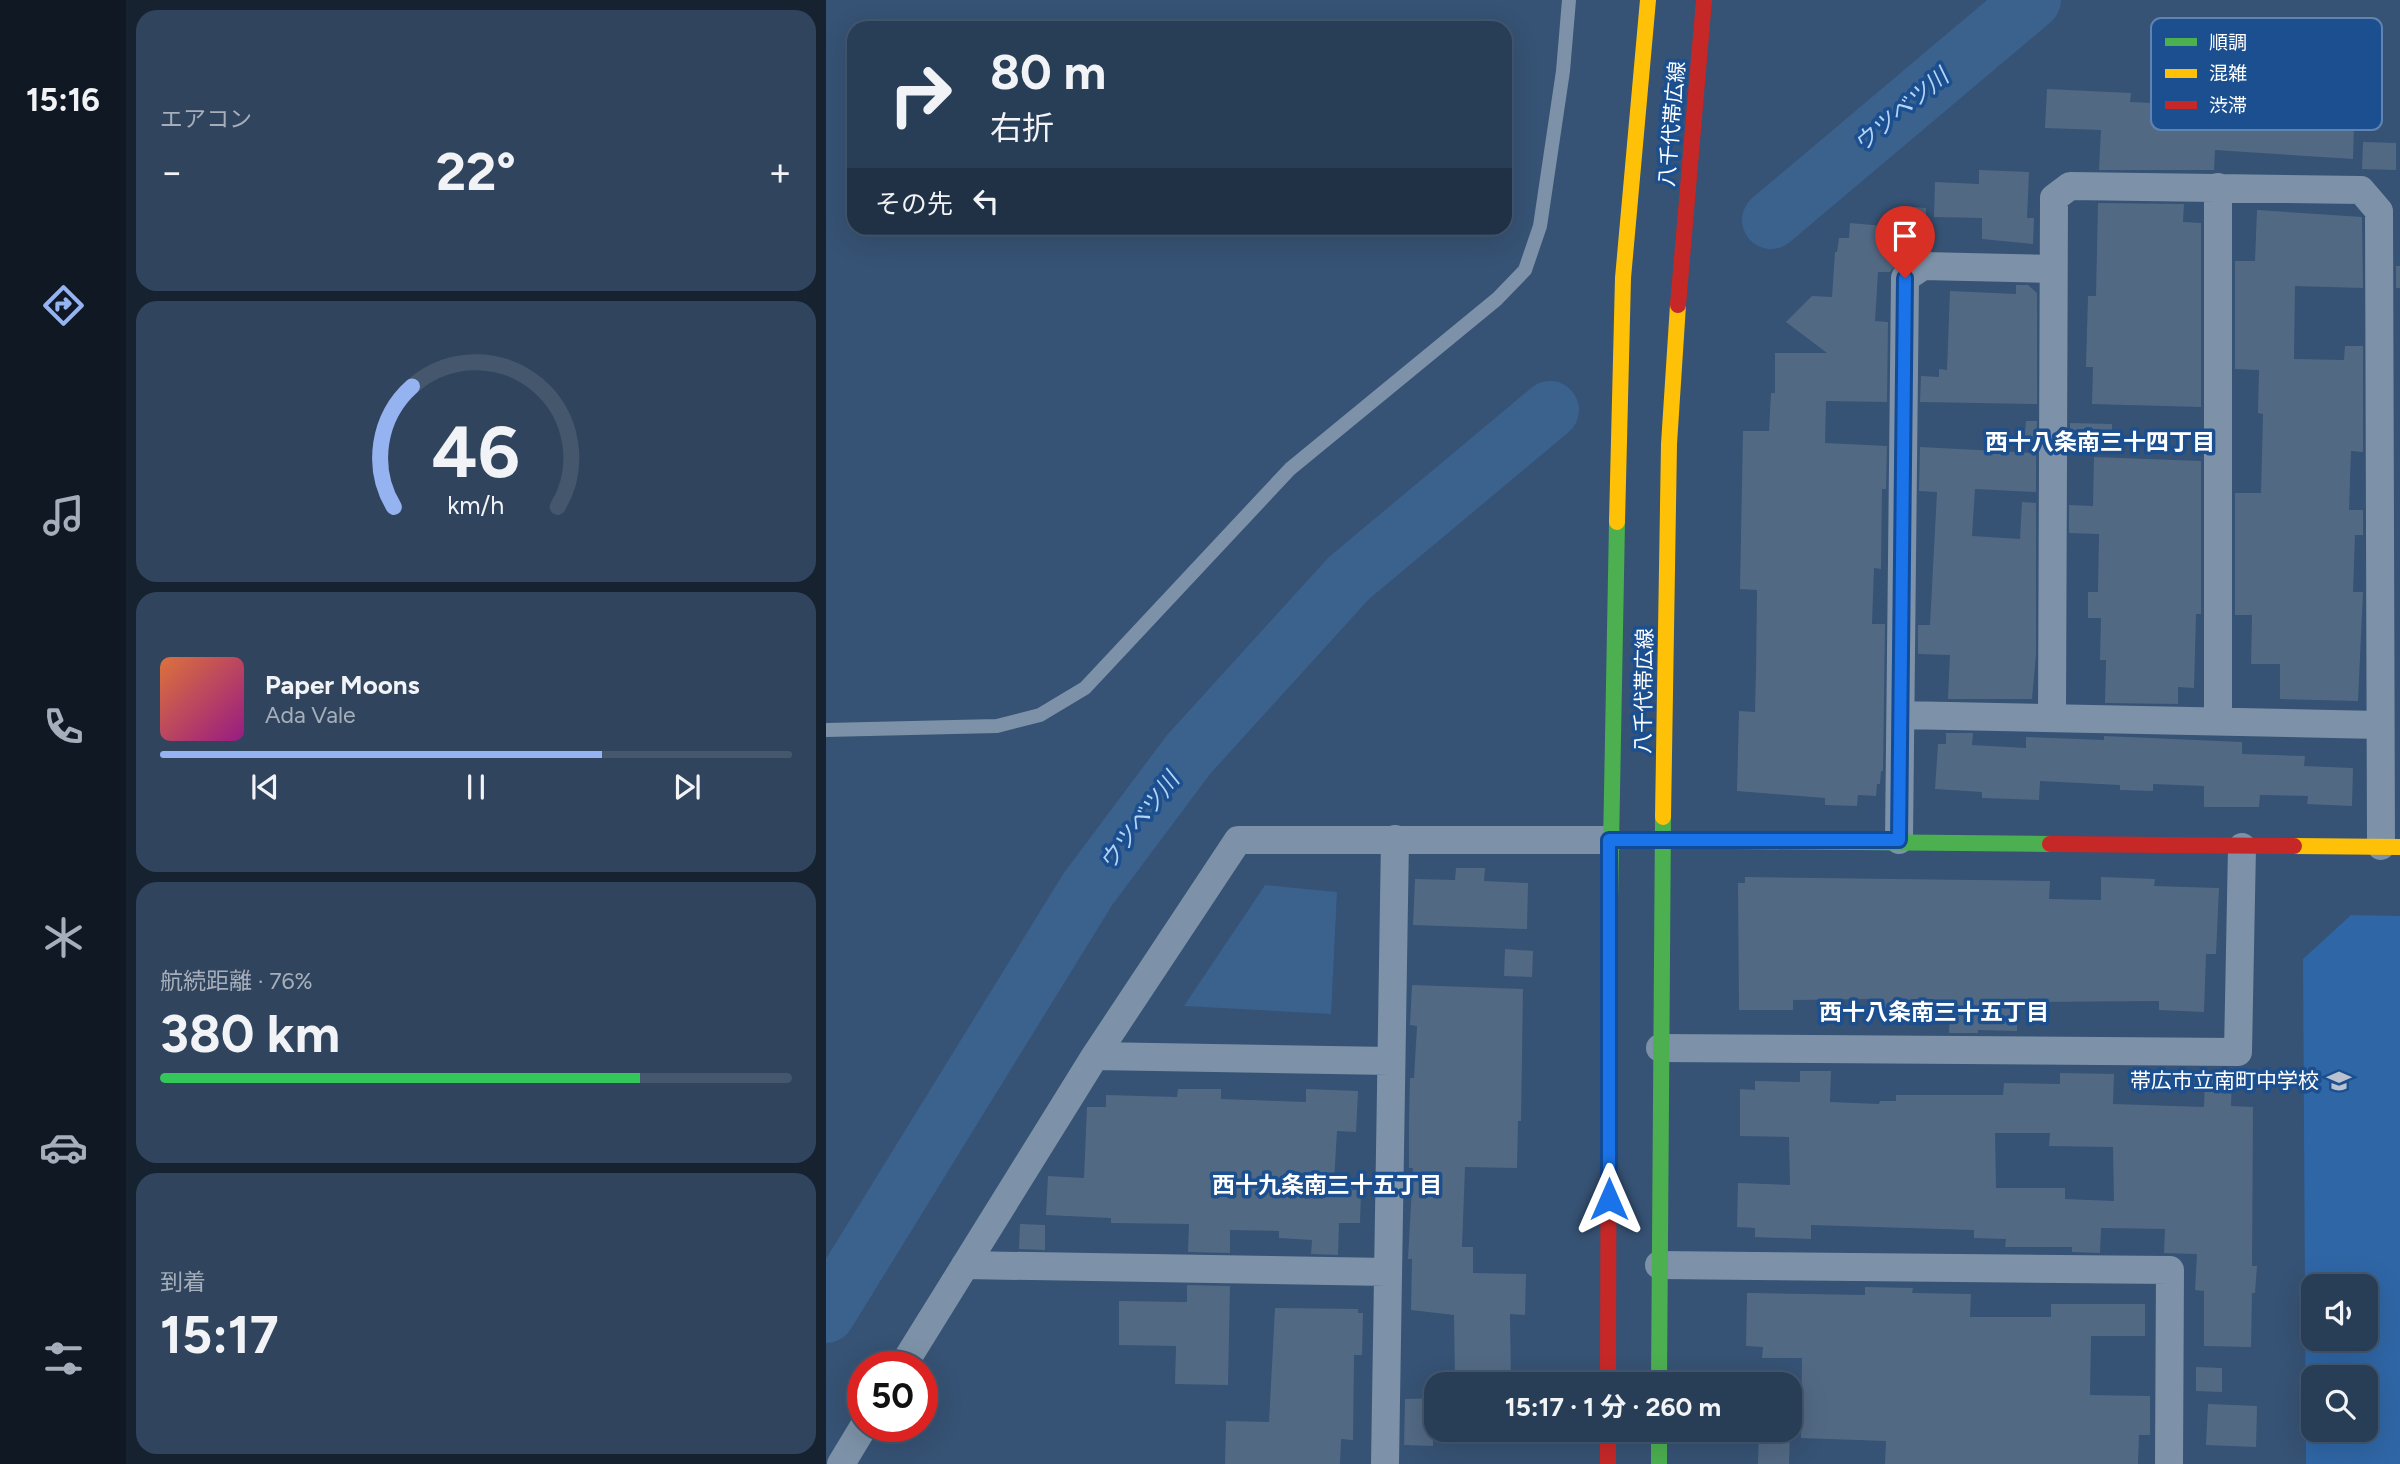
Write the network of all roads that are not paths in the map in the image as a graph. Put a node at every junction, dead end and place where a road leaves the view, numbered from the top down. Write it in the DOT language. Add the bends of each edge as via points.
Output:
graph roads {
  1 [pos="1569,0"];
  2 [pos="1648,0"];
  3 [pos="1704,0"];
  4 [pos="2218,187"];
  5 [pos="2053,269"];
  6 [pos="1900,715"];
  7 [pos="2052,718"];
  8 [pos="2218,721"];
  9 [pos="2379,725"];
  10 [pos="826,730"];
  11 [pos="1395,839"];
  12 [pos="1663,839"];
  13 [pos="1609,840"];
  14 [pos="1899,840"];
  15 [pos="2242,847"];
  16 [pos="2390,847"];
  17 [pos="1660,1048"];
  18 [pos="1096,1056"];
  19 [pos="1391,1061"];
  20 [pos="965,1265"];
  21 [pos="1659,1265"];
  22 [pos="1388,1272"];
  23 [pos="912,1351"];
  24 [pos="1608,1372"];
  25 [pos="1659,1372"];
  26 [pos="854,1442"];
  27 [pos="1608,1442"];
  28 [pos="1659,1442"];
  29 [pos="841,1464"];
  30 [pos="1385,1464"];
  31 [pos="1608,1464"];
  32 [pos="1659,1464"];
  33 [pos="2169,1464"];
  1 -- 10 [label="lane" via="1540,226 1525,270 1497,299 1290,469 1085,688 1040,715 997,726"];
  2 -- 13 [label="main road, 八千代帯広線" via="1623,278"];
  3 -- 12 [label="main road, 八千代帯広線" via="1669,444"];
  4 -- 5 [label="street" via="2070,186 2054,198"];
  4 -- 8 [label="street"];
  4 -- 9 [label="street" via="2361,190 2379,211"];
  5 -- 6 [label="street" via="1923,266 1905,278"];
  5 -- 7 [label="street"];
  6 -- 7 [label="street"];
  6 -- 14 [label="street"];
  7 -- 8 [label="street"];
  8 -- 9 [label="street"];
  9 -- 16 [label="street"];
  11 -- 13 [label="street"];
  11 -- 18 [label="street" via="1238,840"];
  11 -- 19 [label="street"];
  12 -- 13 [label="main road"];
  12 -- 14 [label="main road"];
  12 -- 17 [label="main road, 八千代帯広線"];
  13 -- 24 [label="main road, 八千代帯広線"];
  14 -- 15 [label="main road"];
  15 -- 16 [label="main road"];
  15 -- 17 [label="street" via="2238,1052"];
  17 -- 21 [label="main road, 八千代帯広線"];
  18 -- 19 [label="street"];
  18 -- 20 [label="street"];
  19 -- 22 [label="street"];
  20 -- 22 [label="street"];
  20 -- 23 [label="street"];
  21 -- 25 [label="main road, 八千代帯広線"];
  21 -- 33 [label="street" via="2170,1270"];
  22 -- 30 [label="street"];
  26 -- 29 [label="street"];
  27 -- 31 [label="main road"];
  28 -- 32 [label="main road"];
}
